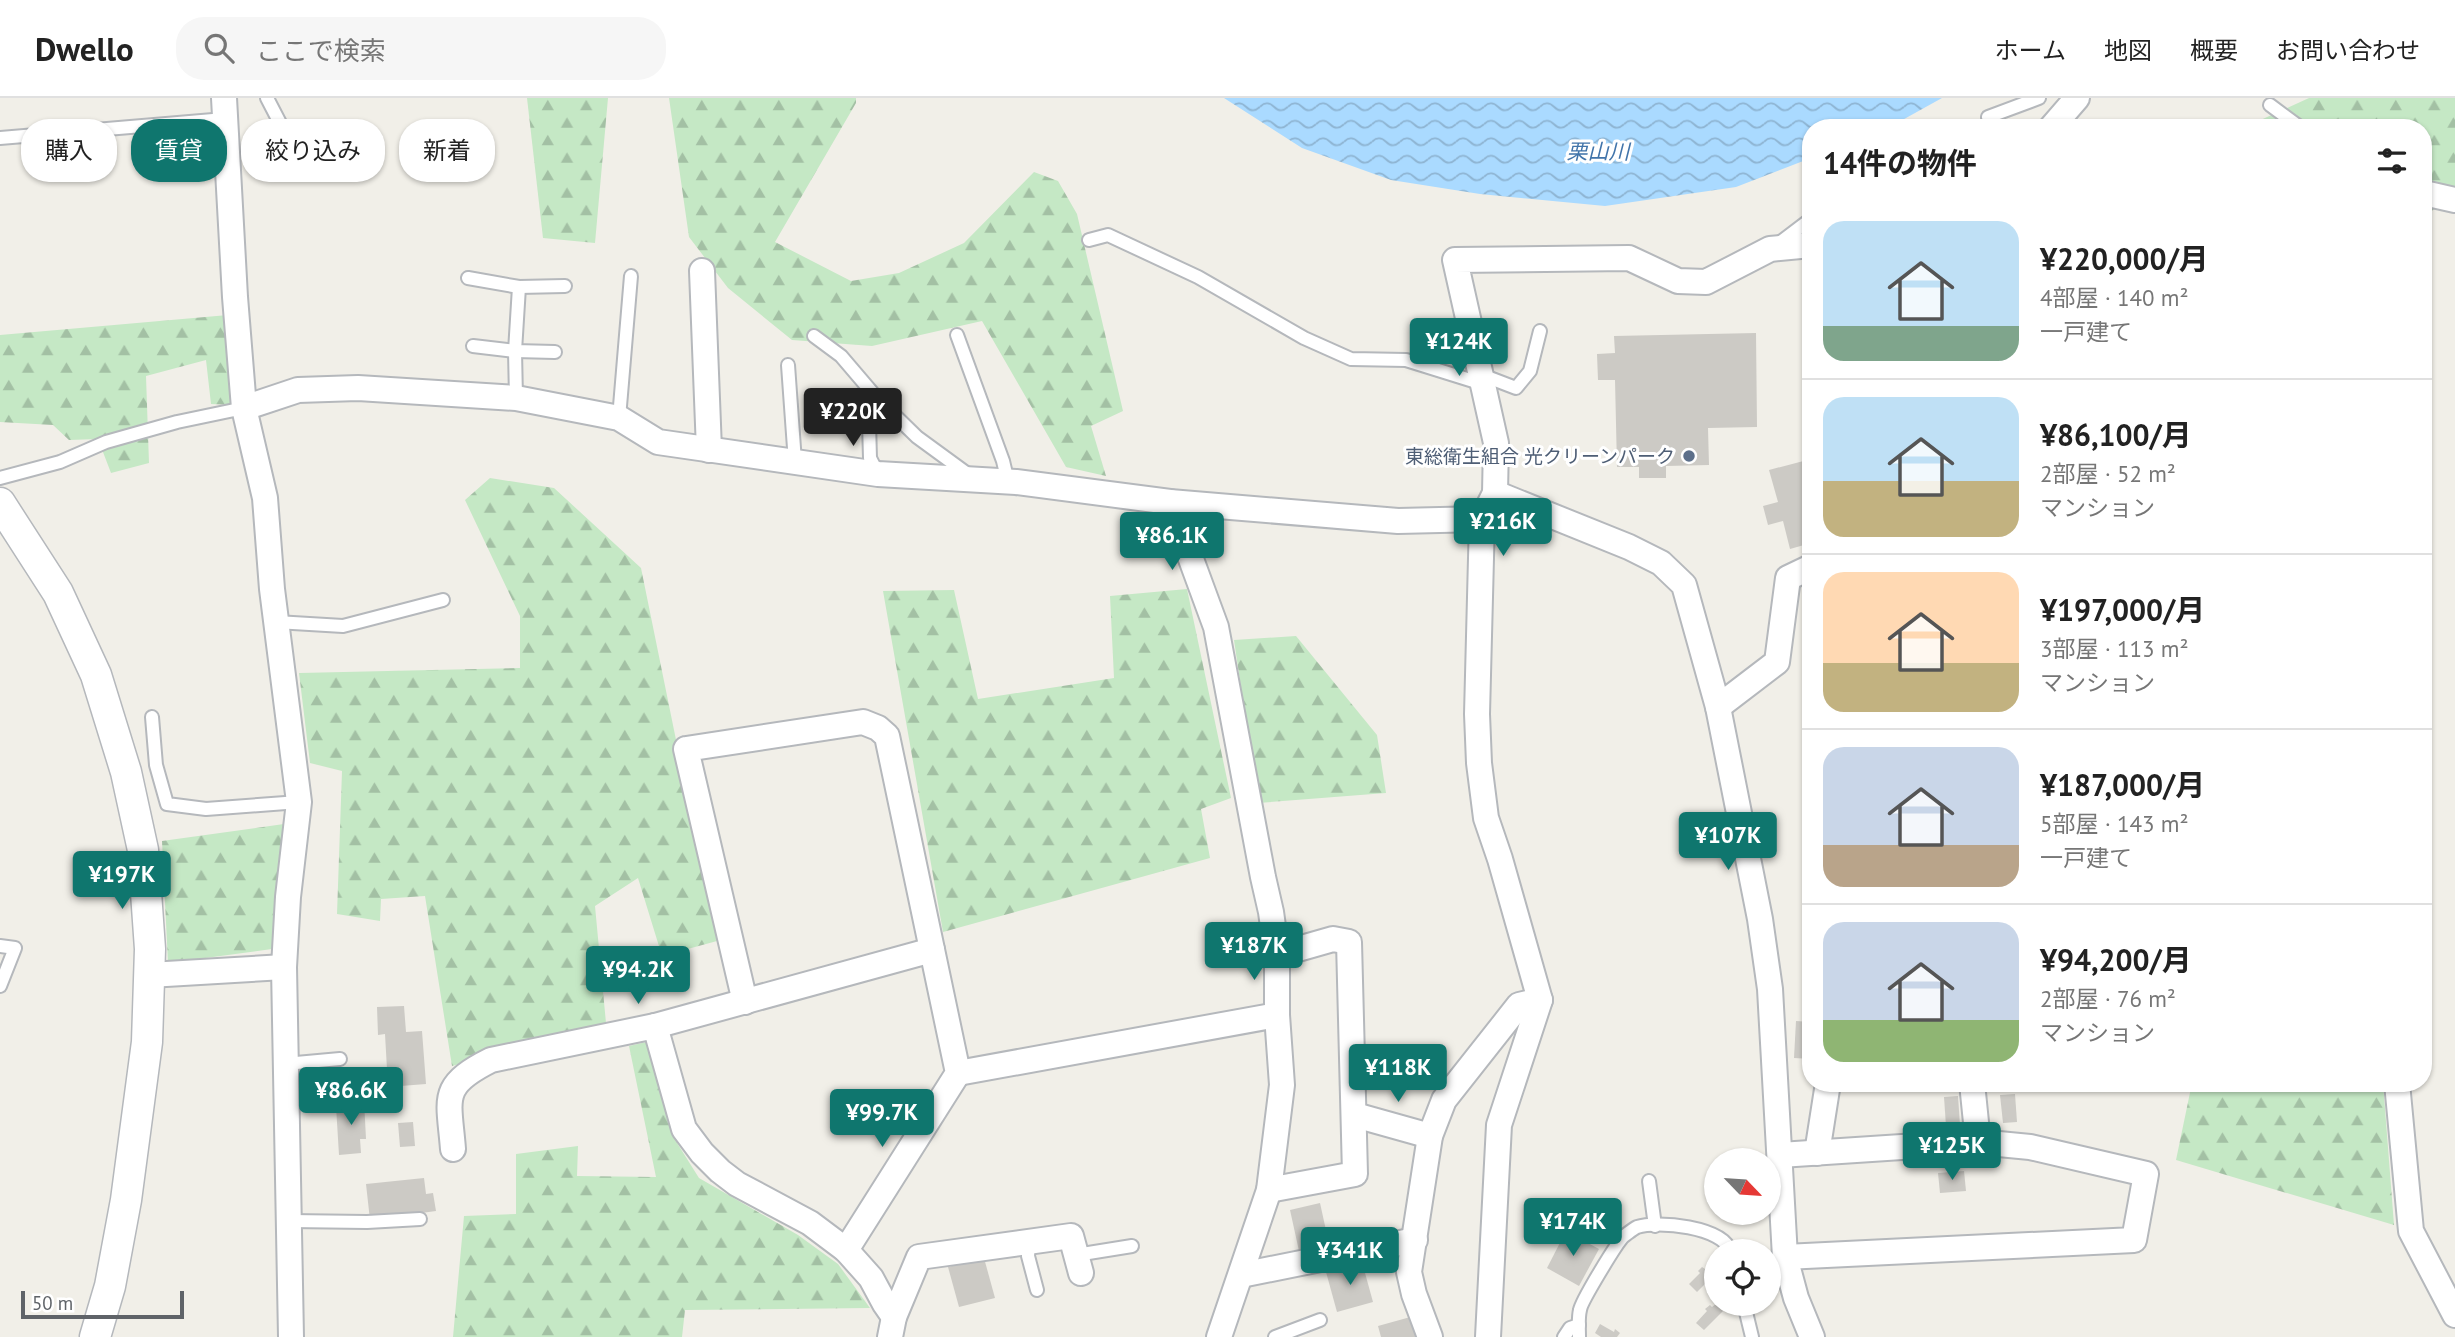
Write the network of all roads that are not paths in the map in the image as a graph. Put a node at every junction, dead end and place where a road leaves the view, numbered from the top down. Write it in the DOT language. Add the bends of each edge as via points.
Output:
graph roads {
  1 [pos="267,98"];
  2 [pos="2039,98"];
  3 [pos="2077,98"];
  4 [pos="2270,105"];
  5 [pos="224,108"];
  6 [pos="1988,117"];
  7 [pos="278,119"];
  8 [pos="2059,119"];
  9 [pos="2289,119"];
  10 [pos="0,138"];
  11 [pos="2432,195"];
  12 [pos="2455,200"];
  13 [pos="1802,226"];
  14 [pos="1089,240"];
  15 [pos="1802,246"];
  16 [pos="1770,249"];
  17 [pos="702,271"];
  18 [pos="631,276"];
  19 [pos="468,278"];
  20 [pos="565,286"];
  21 [pos="519,287"];
  22 [pos="1540,331"];
  23 [pos="957,335"];
  24 [pos="814,336"];
  25 [pos="473,346"];
  26 [pos="515,351"];
  27 [pos="555,352"];
  28 [pos="788,365"];
  29 [pos="1483,380"];
  30 [pos="868,388"];
  31 [pos="516,398"];
  32 [pos="244,408"];
  33 [pos="619,418"];
  34 [pos="709,450"];
  35 [pos="795,463"];
  36 [pos="878,474"];
  37 [pos="0,478"];
  38 [pos="978,481"];
  39 [pos="1008,482"];
  40 [pos="1495,493"];
  41 [pos="1170,502"];
  42 [pos="0,503"];
  43 [pos="1482,519"];
  44 [pos="1802,571"];
  45 [pos="443,600"];
  46 [pos="276,622"];
  47 [pos="1718,707"];
  48 [pos="152,717"];
  49 [pos="299,802"];
  50 [pos="0,946"];
  51 [pos="932,950"];
  52 [pos="1277,956"];
  53 [pos="284,967"];
  54 [pos="149,975"];
  55 [pos="0,986"];
  56 [pos="1540,1000"];
  57 [pos="745,1002"];
  58 [pos="1277,1015"];
  59 [pos="655,1026"];
  60 [pos="340,1059"];
  61 [pos="285,1064"];
  62 [pos="958,1073"];
  63 [pos="1827,1092"];
  64 [pos="1973,1092"];
  65 [pos="2398,1092"];
  66 [pos="1355,1115"];
  67 [pos="1430,1136"];
  68 [pos="1978,1142"];
  69 [pos="1780,1148"];
  70 [pos="453,1150"];
  71 [pos="1817,1153"];
  72 [pos="1782,1156"];
  73 [pos="1649,1181"];
  74 [pos="1269,1190"];
  75 [pos="1782,1196"];
  76 [pos="420,1219"];
  77 [pos="290,1221"];
  78 [pos="1655,1226"];
  79 [pos="1722,1239"];
  80 [pos="1415,1240"];
  81 [pos="1029,1242"];
  82 [pos="1132,1246"];
  83 [pos="846,1250"];
  84 [pos="1785,1257"];
  85 [pos="1078,1264"];
  86 [pos="1241,1275"];
  87 [pos="1037,1290"];
  88 [pos="2455,1315"];
  89 [pos="1747,1316"];
  90 [pos="1320,1320"];
  91 [pos="892,1327"];
  92 [pos="1579,1331"];
  93 [pos="94,1337"];
  94 [pos="291,1337"];
  95 [pos="1219,1337"];
  96 [pos="1275,1337"];
  97 [pos="1430,1337"];
  98 [pos="1489,1337"];
  99 [pos="1564,1337"];
  100 [pos="1752,1337"];
  101 [pos="1812,1337"];
  1 -- 7 [label="lane"];
  2 -- 6 [label="lane"];
  3 -- 8 [label="street"];
  4 -- 9 [label="lane"];
  5 -- 10 [label="lane"];
  5 -- 32 [label="street"];
  11 -- 12 [label="street"];
  13 -- 16 [label="lane"];
  14 -- 29 [label="lane" via="1108,235 1198,276 1304,338 1351,359 1406,360"];
  15 -- 16 [label="street"];
  16 -- 29 [label="street" via="1706,282 1678,281 1629,258 1455,260"];
  17 -- 34 [label="street"];
  18 -- 33 [label="lane"];
  19 -- 21 [label="lane"];
  20 -- 21 [label="lane"];
  21 -- 26 [label="lane"];
  22 -- 29 [label="lane" via="1530,371 1516,387"];
  23 -- 39 [label="lane"];
  24 -- 30 [label="lane" via="841,356"];
  25 -- 26 [label="lane"];
  26 -- 27 [label="lane"];
  26 -- 31 [label="lane"];
  28 -- 35 [label="lane"];
  29 -- 40 [label="street" via="1496,443"];
  30 -- 36 [label="lane" via="870,458"];
  30 -- 38 [label="lane" via="917,437"];
  31 -- 32 [label="street" via="358,388 298,390"];
  31 -- 33 [label="street"];
  32 -- 37 [label="lane" via="106,442 60,462"];
  32 -- 46 [label="street" via="265,498"];
  33 -- 34 [label="street" via="657,442"];
  34 -- 35 [label="street"];
  35 -- 36 [label="street"];
  36 -- 38 [label="street"];
  38 -- 39 [label="street"];
  39 -- 41 [label="street"];
  40 -- 43 [label="street"];
  40 -- 47 [label="street" via="1629,547 1661,563 1684,585"];
  41 -- 43 [label="street" via="1398,521"];
  41 -- 52 [label="street" via="1216,627"];
  42 -- 54 [label="street" via="58,593 96,676 126,772 143,850"];
  43 -- 56 [label="street" via="1479,763 1486,818"];
  44 -- 47 [label="street" via="1788,578 1777,662"];
  45 -- 46 [label="lane" via="343,626"];
  46 -- 49 [label="street"];
  47 -- 69 [label="street" via="1770,989"];
  48 -- 49 [label="lane" via="156,765 167,804 205,808"];
  49 -- 53 [label="street"];
  50 -- 55 [label="lane" via="15,948"];
  51 -- 57 [label="street"];
  51 -- 57 [label="street" via="887,736 878,728 863,722 686,749"];
  51 -- 62 [label="street"];
  52 -- 58 [label="street"];
  52 -- 66 [label="street" via="1333,939 1349,942"];
  53 -- 54 [label="street"];
  53 -- 61 [label="street"];
  54 -- 93 [label="street" via="147,1042 126,1200 110,1286"];
  56 -- 67 [label="street" via="1518,1005 1444,1100"];
  56 -- 98 [label="street" via="1499,1125"];
  57 -- 59 [label="street"];
  58 -- 62 [label="street"];
  58 -- 74 [label="street" via="1282,1085"];
  59 -- 70 [label="street" via="491,1060 471,1070 453,1086"];
  59 -- 83 [label="street" via="684,1129 702,1153 737,1184 810,1223"];
  60 -- 61 [label="lane"];
  61 -- 77 [label="street"];
  62 -- 83 [label="street"];
  63 -- 71 [label="street"];
  64 -- 68 [label="street"];
  65 -- 88 [label="street" via="2411,1231"];
  66 -- 67 [label="street"];
  66 -- 74 [label="street" via="1355,1174"];
  67 -- 80 [label="street"];
  68 -- 71 [label="street"];
  68 -- 84 [label="street" via="2030,1147 2146,1174 2134,1240"];
  71 -- 72 [label="street"];
  73 -- 78 [label="lane"];
  74 -- 86 [label="street"];
  75 -- 84 [label="street"];
  76 -- 77 [label="lane"];
  77 -- 94 [label="street"];
  78 -- 79 [label="lane" via="1702,1229"];
  78 -- 92 [label="lane" via="1637,1227 1622,1237 1580,1308"];
  80 -- 86 [label="street"];
  80 -- 97 [label="street" via="1409,1272"];
  81 -- 85 [label="street" via="1071,1236"];
  81 -- 87 [label="lane"];
  81 -- 91 [label="street" via="919,1257"];
  82 -- 85 [label="lane"];
  83 -- 91 [label="street" via="871,1278"];
  84 -- 101 [label="street"];
  86 -- 95 [label="street"];
  89 -- 100 [label="lane"];
  90 -- 96 [label="lane"];
  92 -- 99 [label="lane" via="1570,1328"];
}
